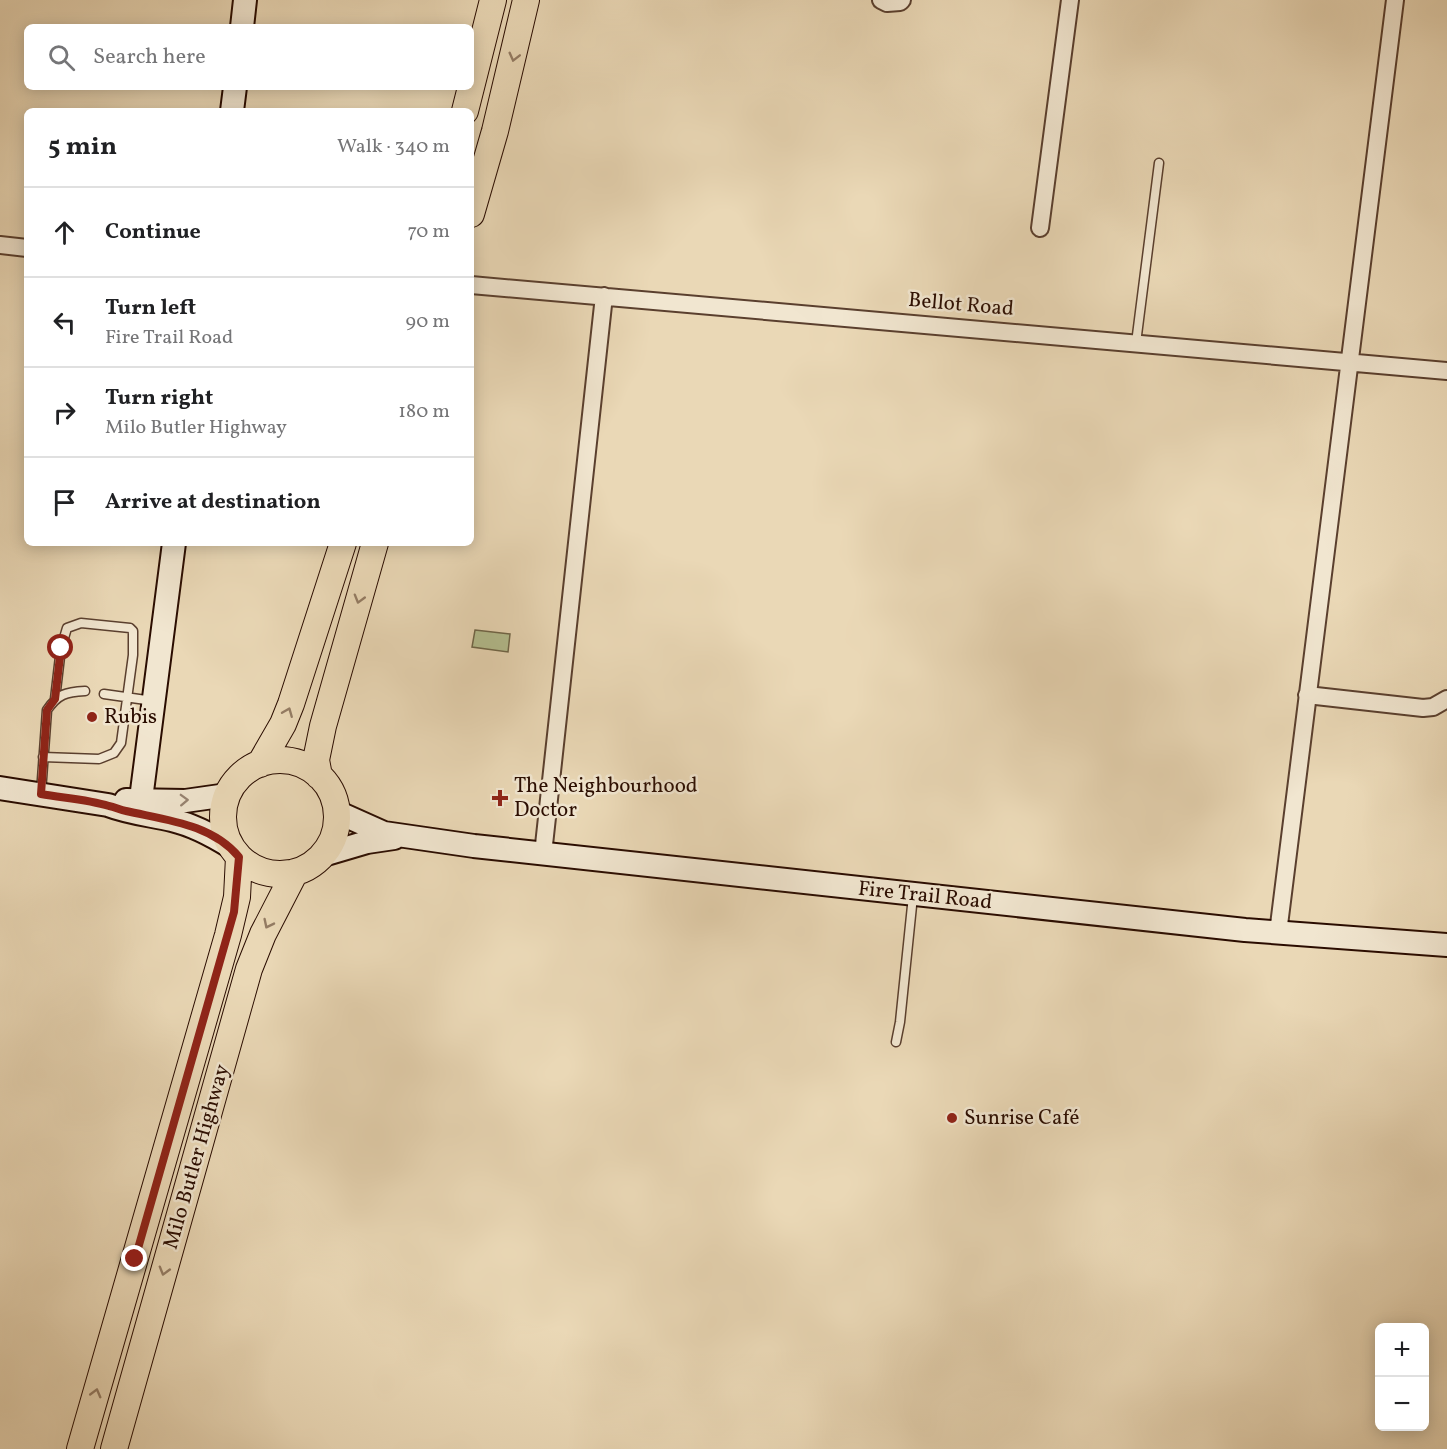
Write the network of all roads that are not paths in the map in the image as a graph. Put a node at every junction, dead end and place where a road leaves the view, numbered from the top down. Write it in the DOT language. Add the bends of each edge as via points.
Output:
graph roads {
  1 [pos="245,0"];
  2 [pos="493,0"];
  3 [pos="526,0"];
  4 [pos="881,0"];
  5 [pos="902,0"];
  6 [pos="1070,0"];
  7 [pos="1395,0"];
  8 [pos="242,24"];
  9 [pos="474,75"];
  10 [pos="235,90"];
  11 [pos="470,90"];
  12 [pos="232,108"];
  13 [pos="466,108"];
  14 [pos="1159,163"];
  15 [pos="474,204"];
  16 [pos="1040,228"];
  17 [pos="0,245"];
  18 [pos="24,248"];
  19 [pos="474,285"];
  20 [pos="604,297"];
  21 [pos="1137,344"];
  22 [pos="1349,363"];
  23 [pos="1447,371"];
  24 [pos="174,546"];
  25 [pos="342,546"];
  26 [pos="374,546"];
  27 [pos="85,691"];
  28 [pos="104,694"];
  29 [pos="1307,695"];
  30 [pos="128,697"];
  31 [pos="55,699"];
  32 [pos="1447,699"];
  33 [pos="154,701"];
  34 [pos="43,757"];
  35 [pos="260,764"];
  36 [pos="319,777"];
  37 [pos="0,788"];
  38 [pos="41,794"];
  39 [pos="227,795"];
  40 [pos="141,799"];
  41 [pos="108,805"];
  42 [pos="337,812"];
  43 [pos="404,837"];
  44 [pos="235,852"];
  45 [pos="543,854"];
  46 [pos="323,855"];
  47 [pos="295,872"];
  48 [pos="913,895"];
  49 [pos="1278,933"];
  50 [pos="1447,945"];
  51 [pos="896,1042"];
  52 [pos="80,1449"];
  53 [pos="114,1449"];
  1 -- 8 [label="main road"];
  2 -- 9 [label="main road"];
  3 -- 15 [label="main road, one-way"];
  4 -- 5 [label="street"];
  6 -- 16 [label="street"];
  7 -- 22 [label="street"];
  10 -- 12 [label="main road"];
  11 -- 13 [label="main road"];
  14 -- 21 [label="lane"];
  17 -- 18 [label="street"];
  19 -- 20 [label="street, Bellot Road"];
  20 -- 21 [label="street, Bellot Road"];
  20 -- 45 [label="street"];
  21 -- 22 [label="street, Bellot Road"];
  22 -- 23 [label="street, Bellot Road"];
  22 -- 29 [label="street"];
  24 -- 33 [label="main road"];
  35 -- 25 [label="main road, one-way" via="291,704"];
  26 -- 36 [label="main road, one-way" via="323,726 316,760"];
  27 -- 31 [label="lane" via="69,692"];
  28 -- 30 [label="lane"];
  29 -- 32 [label="street" via="1423,708"];
  29 -- 49 [label="street"];
  30 -- 31 [label="lane" via="134,631 81,623 67,628"];
  30 -- 33 [label="lane"];
  30 -- 34 [label="lane" via="121,743 107,757"];
  31 -- 34 [label="lane" via="47,710"];
  33 -- 40 [label="main road"];
  34 -- 38 [label="lane"];
  35 -- 36 [label="main road" via="291,761"];
  35 -- 39 [label="main road" via="240,776"];
  36 -- 42 [label="main road" via="331,792"];
  37 -- 38 [label="main road"];
  38 -- 41 [label="main road"];
  40 -- 39 [label="main road, one-way" via="185,801"];
  39 -- 44 [label="main road" via="222,816 226,837"];
  40 -- 41 [label="main road"];
  41 -- 44 [label="main road" via="188,825"];
  42 -- 43 [label="main road, Fire Trail Road" via="374,830"];
  42 -- 46 [label="main road" via="335,830"];
  43 -- 45 [label="main road, Fire Trail Road"];
  43 -- 46 [label="main road, Fire Trail Road" via="367,842"];
  44 -- 47 [label="main road" via="264,872"];
  52 -- 44 [label="main road, Milo Butler Highway, one-way" via="228,935 237,897"];
  45 -- 48 [label="main road, Fire Trail Road"];
  46 -- 47 [label="main road"];
  47 -- 53 [label="main road, Milo Butler Highway, one-way" via="262,934 249,969"];
  48 -- 49 [label="main road, Fire Trail Road"];
  48 -- 51 [label="lane"];
  49 -- 50 [label="main road, Fire Trail Road"];
}
